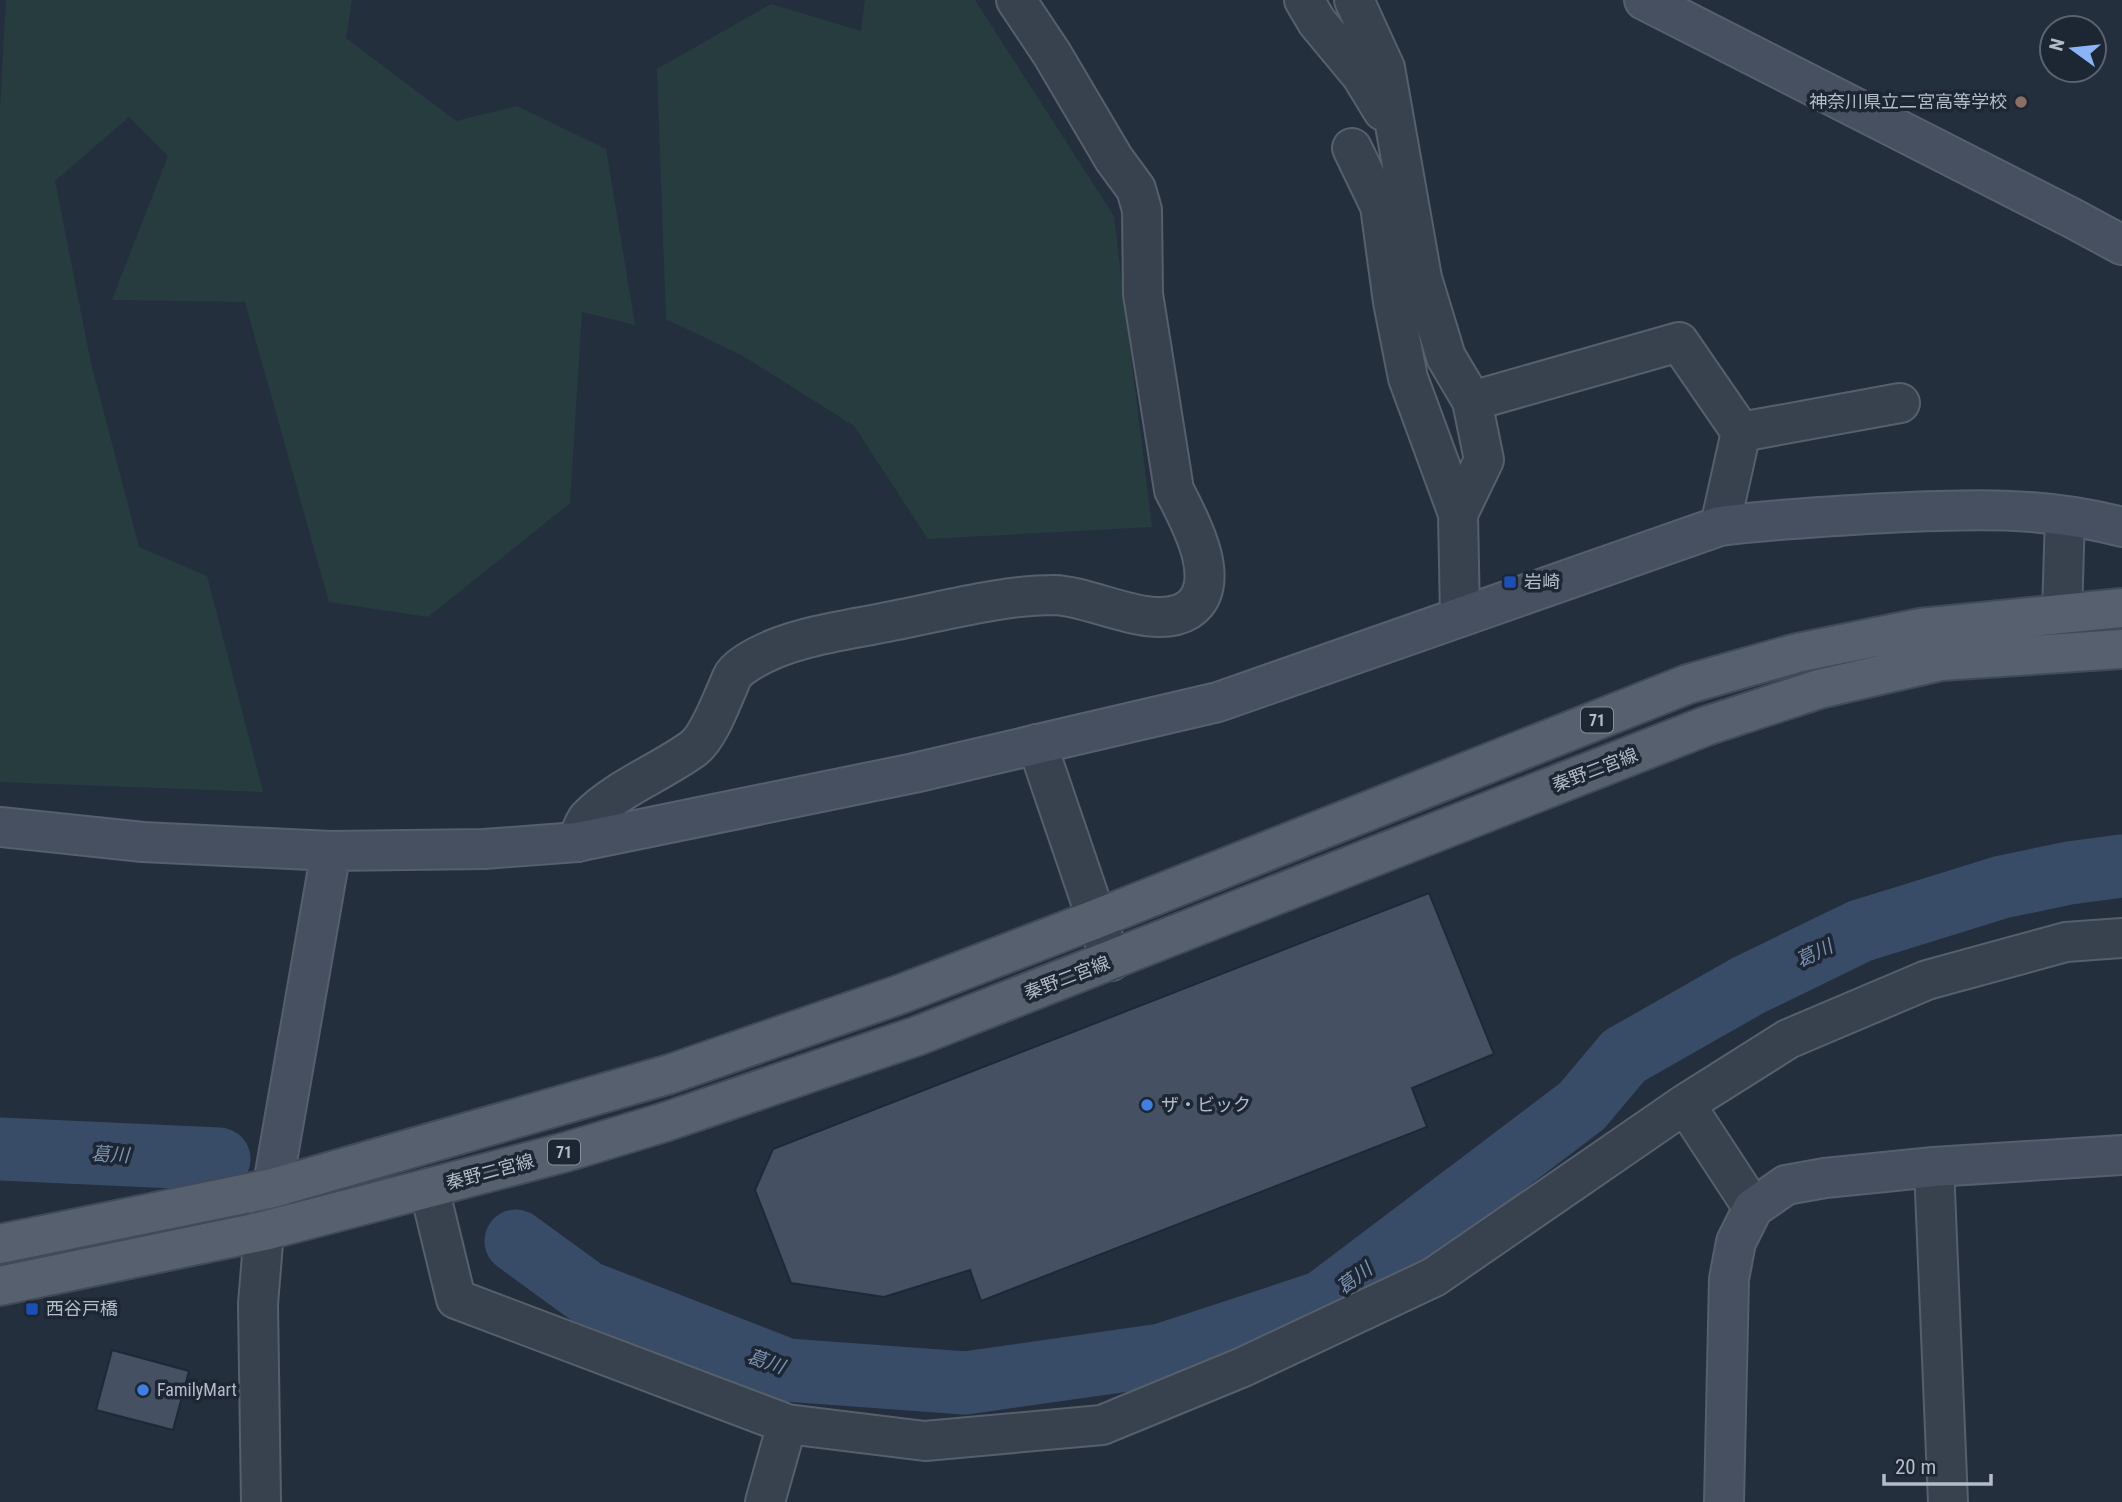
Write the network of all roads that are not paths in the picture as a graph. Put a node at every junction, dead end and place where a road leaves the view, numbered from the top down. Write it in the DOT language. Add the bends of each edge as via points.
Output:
graph roads {
  1 [pos="1016,0"];
  2 [pos="1304,0"];
  3 [pos="1354,0"];
  4 [pos="1644,0"];
  5 [pos="1397,134"];
  6 [pos="1352,148"];
  7 [pos="2122,245"];
  8 [pos="1472,401"];
  9 [pos="1900,403"];
  10 [pos="1741,432"];
  11 [pos="1458,514"];
  12 [pos="2065,516"];
  13 [pos="1720,526"];
  14 [pos="2122,527"];
  15 [pos="2122,608"];
  16 [pos="2062,613"];
  17 [pos="1460,616"];
  18 [pos="2122,649"];
  19 [pos="1037,744"];
  20 [pos="0,827"];
  21 [pos="577,842"];
  22 [pos="331,851"];
  23 [pos="1096,919"];
  24 [pos="2122,937"];
  25 [pos="1111,961"];
  26 [pos="1685,1104"];
  27 [pos="2122,1155"];
  28 [pos="1934,1167"];
  29 [pos="429,1188"];
  30 [pos="263,1190"];
  31 [pos="1754,1208"];
  32 [pos="264,1231"];
  33 [pos="0,1244"];
  34 [pos="0,1286"];
  35 [pos="787,1424"];
  36 [pos="261,1502"];
  37 [pos="765,1502"];
  38 [pos="1724,1502"];
  39 [pos="1948,1502"];
  1 -- 21 [label="street" via="1136,189 1142,210 1143,294 1174,490 1204,561 1199,601 1171,617 1155,618 1080,597 1021,597 847,630 775,649 734,674 697,746 618,794 586,820"];
  2 -- 5 [label="street" via="1361,75"];
  3 -- 5 [label="street" via="1385,68"];
  4 -- 7 [label="street"];
  5 -- 8 [label="street" via="1422,278 1446,357"];
  6 -- 11 [label="street" via="1380,206 1408,378"];
  8 -- 10 [label="street" via="1679,342"];
  8 -- 11 [label="street" via="1484,460"];
  9 -- 10 [label="street"];
  10 -- 13 [label="street"];
  11 -- 17 [label="street"];
  12 -- 13 [label="street" via="1979,508 1782,518"];
  12 -- 14 [label="street"];
  12 -- 16 [label="street"];
  13 -- 17 [label="street"];
  15 -- 16 [label="main road, 71"];
  16 -- 23 [label="main road, 71" via="1920,628 1797,653 1688,684"];
  17 -- 19 [label="street" via="1218,702"];
  18 -- 25 [label="main road, 秦野二宮線 / 71" via="1941,661 1819,689 1706,726"];
  19 -- 21 [label="street"];
  19 -- 23 [label="street"];
  20 -- 22 [label="street" via="143,842"];
  21 -- 22 [label="street" via="484,849"];
  22 -- 30 [label="street"];
  23 -- 25 [label="street"];
  23 -- 30 [label="main road, 71" via="901,994 670,1074"];
  24 -- 26 [label="street" via="2066,942 1927,980 1788,1040"];
  25 -- 29 [label="main road, 秦野二宮線 / 71" via="917,1035 666,1122"];
  26 -- 31 [label="street"];
  26 -- 35 [label="street" via="1434,1277 1243,1367 1102,1425 925,1441"];
  27 -- 28 [label="street"];
  28 -- 31 [label="street" via="1786,1185"];
  28 -- 39 [label="street"];
  29 -- 32 [label="main road, 秦野二宮線 / 71"];
  29 -- 35 [label="street" via="456,1298"];
  30 -- 32 [label="street"];
  30 -- 33 [label="main road, 71"];
  31 -- 38 [label="street" via="1736,1242 1729,1279"];
  32 -- 34 [label="main road, 秦野二宮線 / 71"];
  32 -- 36 [label="street" via="258,1304"];
  35 -- 37 [label="street"];
}
